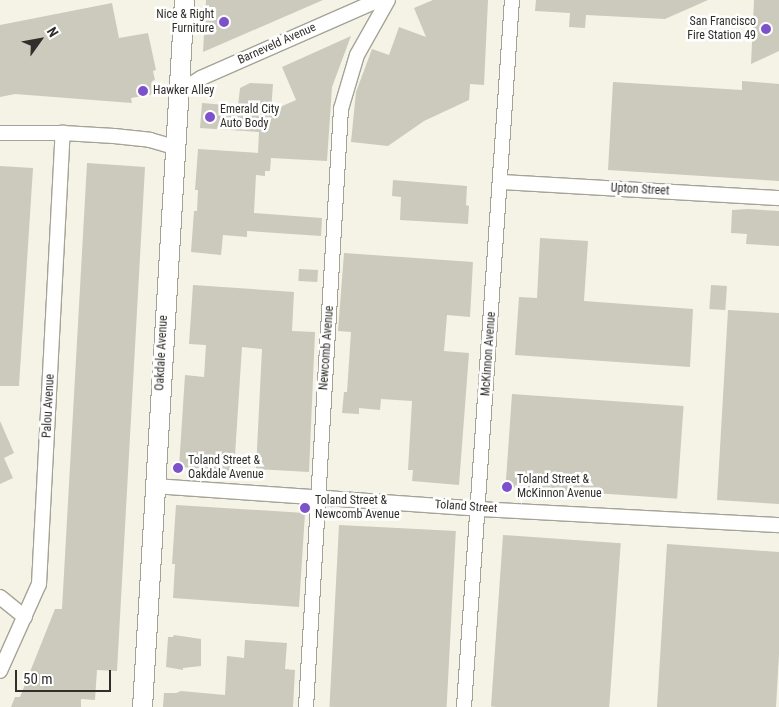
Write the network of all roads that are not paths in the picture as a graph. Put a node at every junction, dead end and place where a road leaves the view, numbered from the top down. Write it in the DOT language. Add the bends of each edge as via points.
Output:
graph roads {
  1 [pos="184,0"];
  2 [pos="379,0"];
  3 [pos="388,0"];
  4 [pos="512,0"];
  5 [pos="178,92"];
  6 [pos="0,133"];
  7 [pos="62,133"];
  8 [pos="175,147"];
  9 [pos="500,182"];
  10 [pos="779,198"];
  11 [pos="154,486"];
  12 [pos="318,496"];
  13 [pos="479,509"];
  14 [pos="779,525"];
  15 [pos="0,597"];
  16 [pos="25,617"];
  17 [pos="0,672"];
  18 [pos="142,707"];
  19 [pos="306,707"];
  20 [pos="464,707"];
  1 -- 5 [label="main road, Oakdale Avenue"];
  2 -- 5 [label="street, Barneveld Avenue" via="201,78"];
  3 -- 12 [label="street, Newcomb Avenue" via="357,55 342,109"];
  4 -- 9 [label="street, McKinnon Avenue"];
  5 -- 8 [label="main road, Oakdale Avenue"];
  6 -- 7 [label="street"];
  7 -- 8 [label="street" via="150,140"];
  7 -- 16 [label="street, Palou Avenue" via="39,584"];
  8 -- 11 [label="main road, Oakdale Avenue"];
  9 -- 10 [label="street, Upton Street"];
  9 -- 13 [label="street, McKinnon Avenue"];
  11 -- 12 [label="street, Toland Street"];
  11 -- 18 [label="main road, Oakdale Avenue"];
  12 -- 13 [label="street, Toland Street"];
  12 -- 19 [label="street, Newcomb Avenue"];
  13 -- 14 [label="street, Toland Street"];
  13 -- 20 [label="street, McKinnon Avenue"];
  15 -- 16 [label="street"];
  16 -- 17 [label="street, Palou Avenue"];
}
